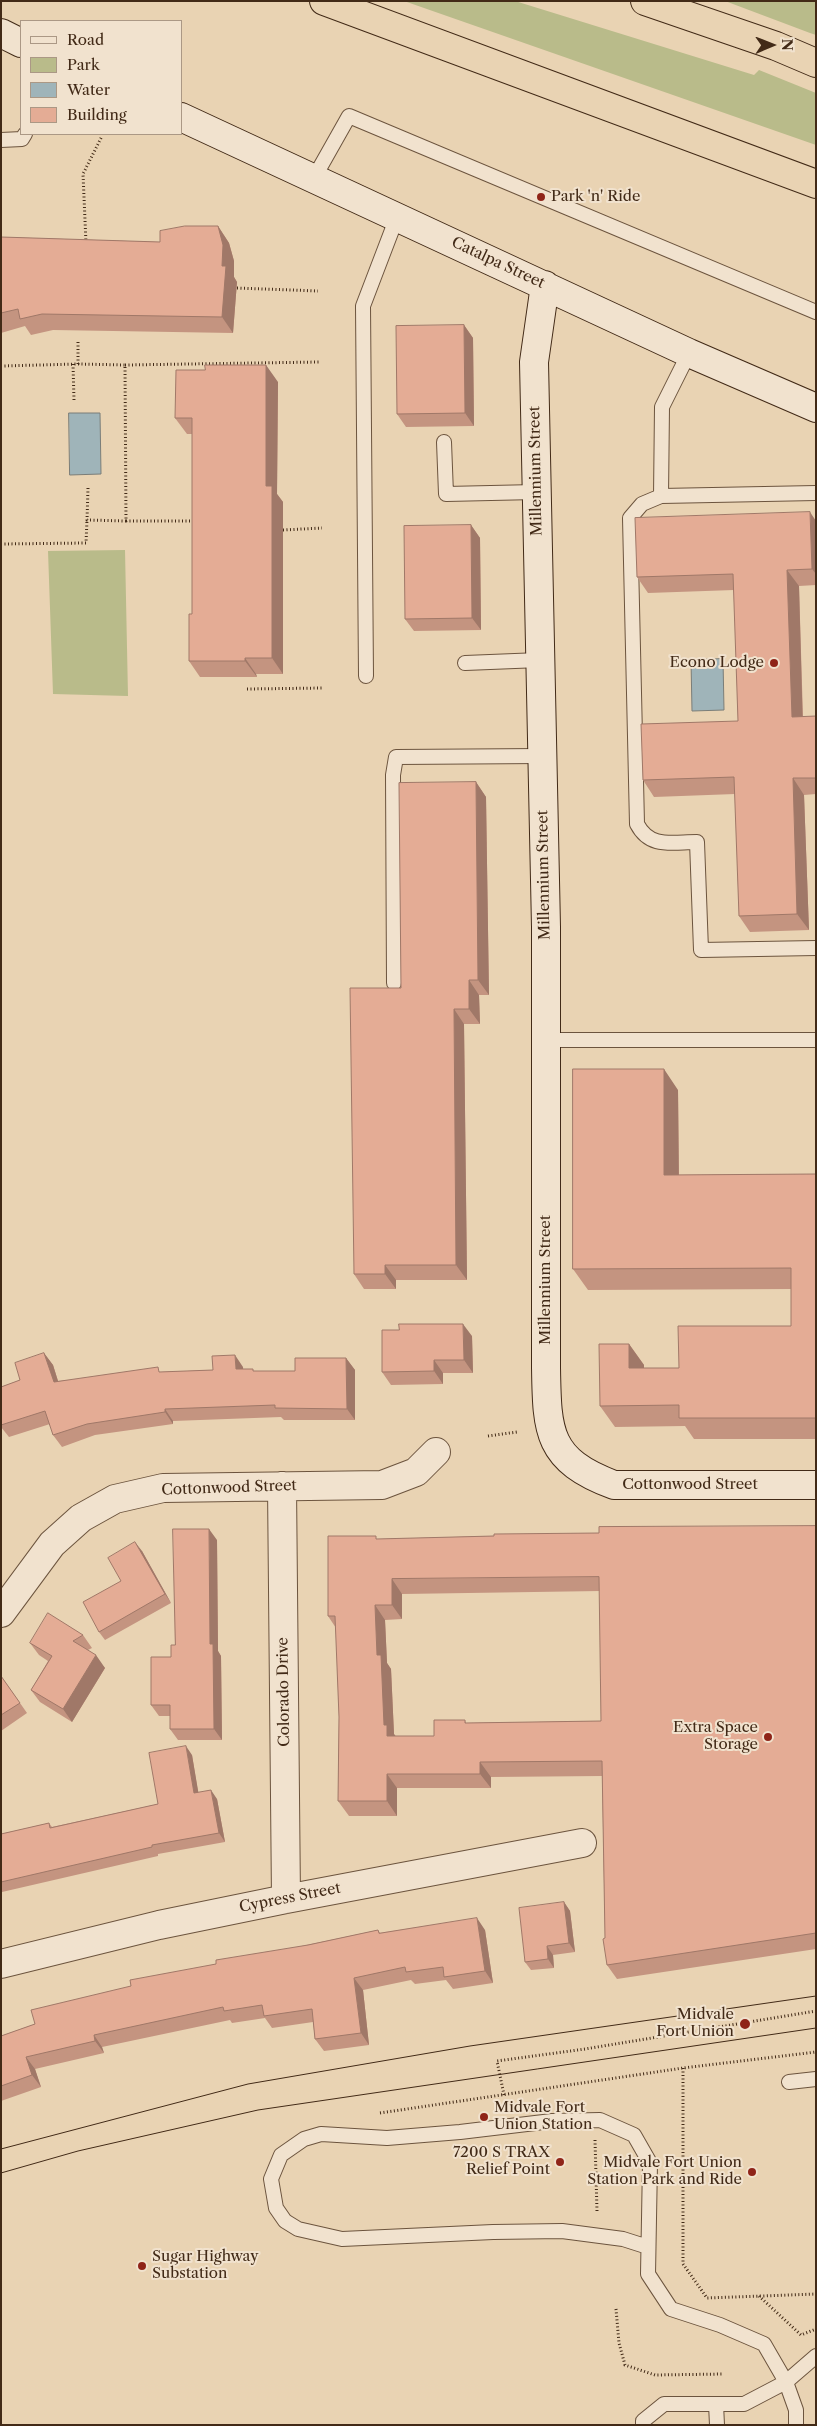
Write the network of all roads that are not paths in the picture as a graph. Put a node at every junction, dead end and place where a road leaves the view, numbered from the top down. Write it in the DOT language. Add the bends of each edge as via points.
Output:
graph roads {
  1 [pos="324,1"];
  2 [pos="645,1"];
  3 [pos="1,33"];
  4 [pos="20,42"];
  5 [pos="816,63"];
  6 [pos="182,117"];
  7 [pos="24,135"];
  8 [pos="1,140"];
  9 [pos="314,178"];
  10 [pos="816,184"];
  11 [pos="397,217"];
  12 [pos="545,285"];
  13 [pos="816,312"];
  14 [pos="689,353"];
  15 [pos="816,408"];
  16 [pos="444,442"];
  17 [pos="536,492"];
  18 [pos="816,493"];
  19 [pos="661,496"];
  20 [pos="540,660"];
  21 [pos="465,663"];
  22 [pos="366,676"];
  23 [pos="542,756"];
  24 [pos="816,948"];
  25 [pos="394,983"];
  26 [pos="545,1040"];
  27 [pos="816,1040"];
  28 [pos="436,1452"];
  29 [pos="570,1461"];
  30 [pos="816,1485"];
  31 [pos="282,1486"];
  32 [pos="1,1613"];
  33 [pos="582,1842"];
  34 [pos="286,1899"];
  35 [pos="1,1964"];
  36 [pos="816,2079"];
  37 [pos="789,2082"];
  38 [pos="648,2248"];
  39 [pos="816,2356"];
  40 [pos="786,2382"];
  41 [pos="716,2404"];
  42 [pos="643,2425"];
  43 [pos="717,2425"];
  44 [pos="796,2425"];
  1 -- 10 [label="highway"];
  2 -- 5 [label="highway"];
  3 -- 4 [label="street"];
  6 -- 9 [label="street, Catalpa Street"];
  7 -- 8 [label="lane" via="22,139"];
  9 -- 11 [label="street, Catalpa Street"];
  9 -- 13 [label="lane" via="349,116"];
  11 -- 12 [label="street, Catalpa Street"];
  11 -- 22 [label="lane" via="363,306"];
  12 -- 14 [label="street, Catalpa Street"];
  12 -- 17 [label="street, Millennium Street" via="534,362"];
  14 -- 15 [label="street, Catalpa Street"];
  14 -- 19 [label="lane" via="662,406"];
  16 -- 17 [label="lane" via="446,494"];
  17 -- 20 [label="street, Millennium Street"];
  18 -- 19 [label="lane"];
  19 -- 24 [label="lane" via="642,504 630,518 636,824 642,835 652,841 697,842 701,950"];
  20 -- 21 [label="lane"];
  20 -- 23 [label="street, Millennium Street"];
  23 -- 25 [label="lane" via="396,757 393,775"];
  23 -- 26 [label="street, Millennium Street"];
  26 -- 27 [label="lane"];
  26 -- 29 [label="street, Millennium Street" via="547,1412 558,1448"];
  28 -- 31 [label="street, Cottonwood Street" via="416,1472 382,1485"];
  29 -- 30 [label="street, Cottonwood Street" via="595,1478 614,1485"];
  31 -- 32 [label="street, Cottonwood Street" via="163,1488 115,1499 81,1518 52,1544"];
  31 -- 34 [label="street, Colorado Drive"];
  33 -- 34 [label="street, Cypress Street"];
  34 -- 35 [label="street, Cypress Street" via="159,1925"];
  36 -- 37 [label="lane"];
  38 -- 38 [label="lane" via="650,2163 634,2135 600,2120 552,2121 387,2138 321,2134 304,2139 282,2155 272,2179 276,2208 285,2221 298,2230 342,2239 562,2231 623,2239"];
  38 -- 40 [label="lane" via="648,2274 671,2309 764,2344"];
  39 -- 40 [label="lane"];
  40 -- 41 [label="lane" via="744,2404"];
  40 -- 44 [label="lane" via="796,2410"];
  41 -- 42 [label="lane" via="664,2404 643,2421"];
  41 -- 43 [label="lane"];
}
